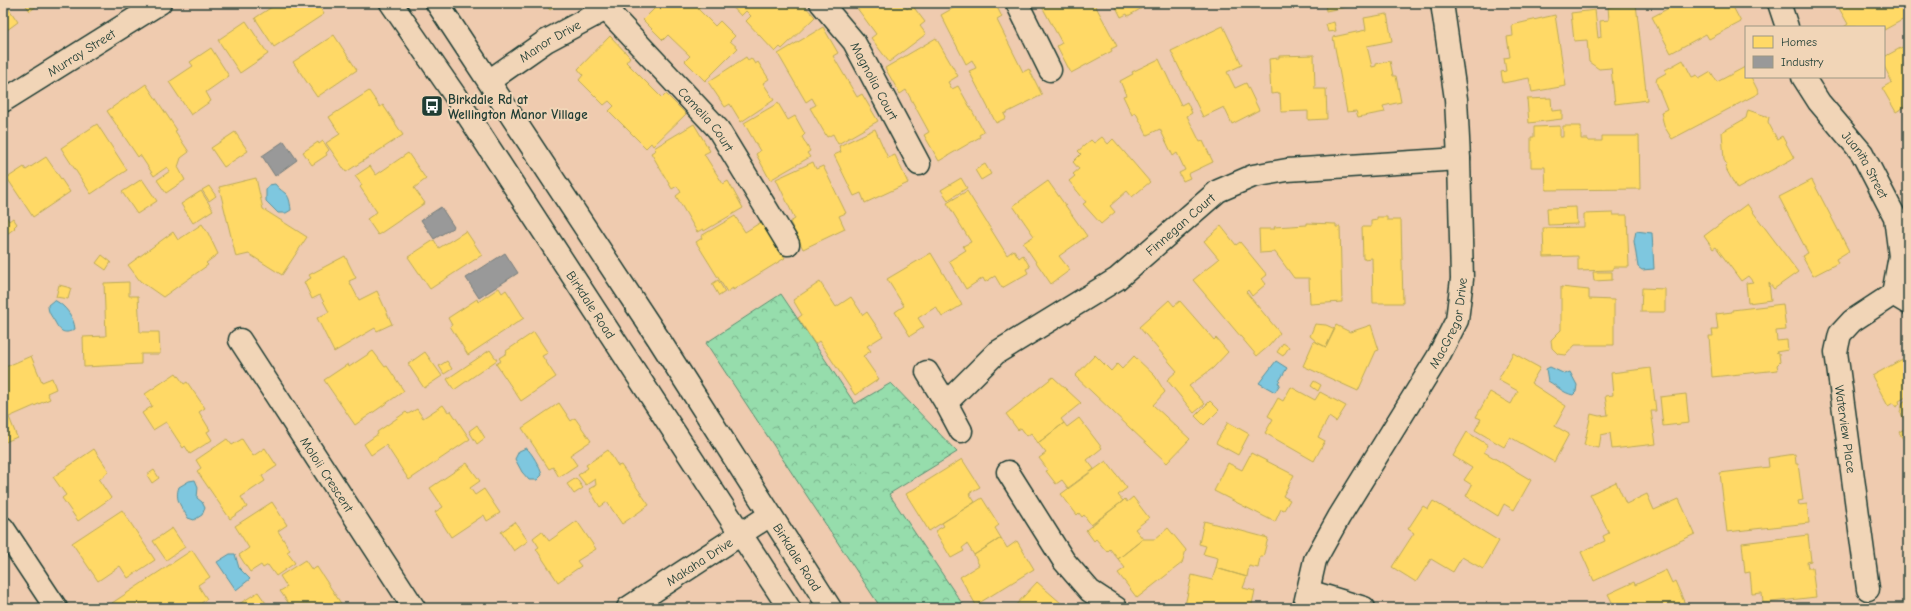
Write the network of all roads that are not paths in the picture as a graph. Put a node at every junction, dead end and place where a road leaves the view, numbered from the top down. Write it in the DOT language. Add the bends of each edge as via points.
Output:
graph roads {
  1 [pos="160,3"];
  2 [pos="391,3"];
  3 [pos="437,3"];
  4 [pos="822,3"];
  5 [pos="1017,3"];
  6 [pos="1442,3"];
  7 [pos="1779,3"];
  8 [pos="609,6"];
  9 [pos="1787,26"];
  10 [pos="1050,70"];
  11 [pos="1804,78"];
  12 [pos="489,81"];
  13 [pos="3,101"];
  14 [pos="1459,159"];
  15 [pos="919,164"];
  16 [pos="788,244"];
  17 [pos="1900,298"];
  18 [pos="240,340"];
  19 [pos="927,372"];
  20 [pos="946,403"];
  21 [pos="961,431"];
  22 [pos="1008,472"];
  23 [pos="770,515"];
  24 [pos="3,528"];
  25 [pos="740,535"];
  26 [pos="1868,589"];
  27 [pos="1306,599"];
  28 [pos="56,608"];
  29 [pos="414,608"];
  30 [pos="628,608"];
  31 [pos="788,608"];
  32 [pos="830,608"];
  33 [pos="1116,608"];
  34 [pos="1364,608"];
  1 -- 13 [label="street, Murray Street"];
  2 -- 25 [label="street, Birkdale Road" via="454,94"];
  3 -- 12 [label="street, Birkdale Road"];
  4 -- 15 [label="street, Magnolia Court" via="854,42"];
  5 -- 10 [label="street"];
  6 -- 14 [label="street, MacGregor Drive" via="1456,99"];
  7 -- 9 [label="street"];
  8 -- 12 [label="street, Manor Drive" via="546,41"];
  8 -- 16 [label="street, Camelia Court" via="718,129"];
  11 -- 17 [label="street, Juanita Street" via="1819,102 1862,153 1895,217 1900,256"];
  12 -- 23 [label="street, Birkdale Road" via="658,338"];
  14 -- 20 [label="street, Finnegan Court" via="1287,170 1253,176 1218,191 1117,279 996,353"];
  14 -- 27 [label="street, MacGregor Drive" via="1462,279 1457,320 1438,357 1336,523 1316,560"];
  17 -- 26 [label="street, Waterview Place" via="1852,321 1840,334 1836,352"];
  18 -- 29 [label="street, Moloii Crescent"];
  19 -- 20 [label="street"];
  20 -- 21 [label="street"];
  22 -- 33 [label="street" via="1064,561 1090,591"];
  23 -- 25 [label="street, Makaha Drive"];
  23 -- 32 [label="street, Birkdale Road"];
  24 -- 28 [label="street"];
  25 -- 30 [label="street, Makaha Drive"];
  25 -- 31 [label="street, Birkdale Road"];
  27 -- 34 [label="street"];
}
